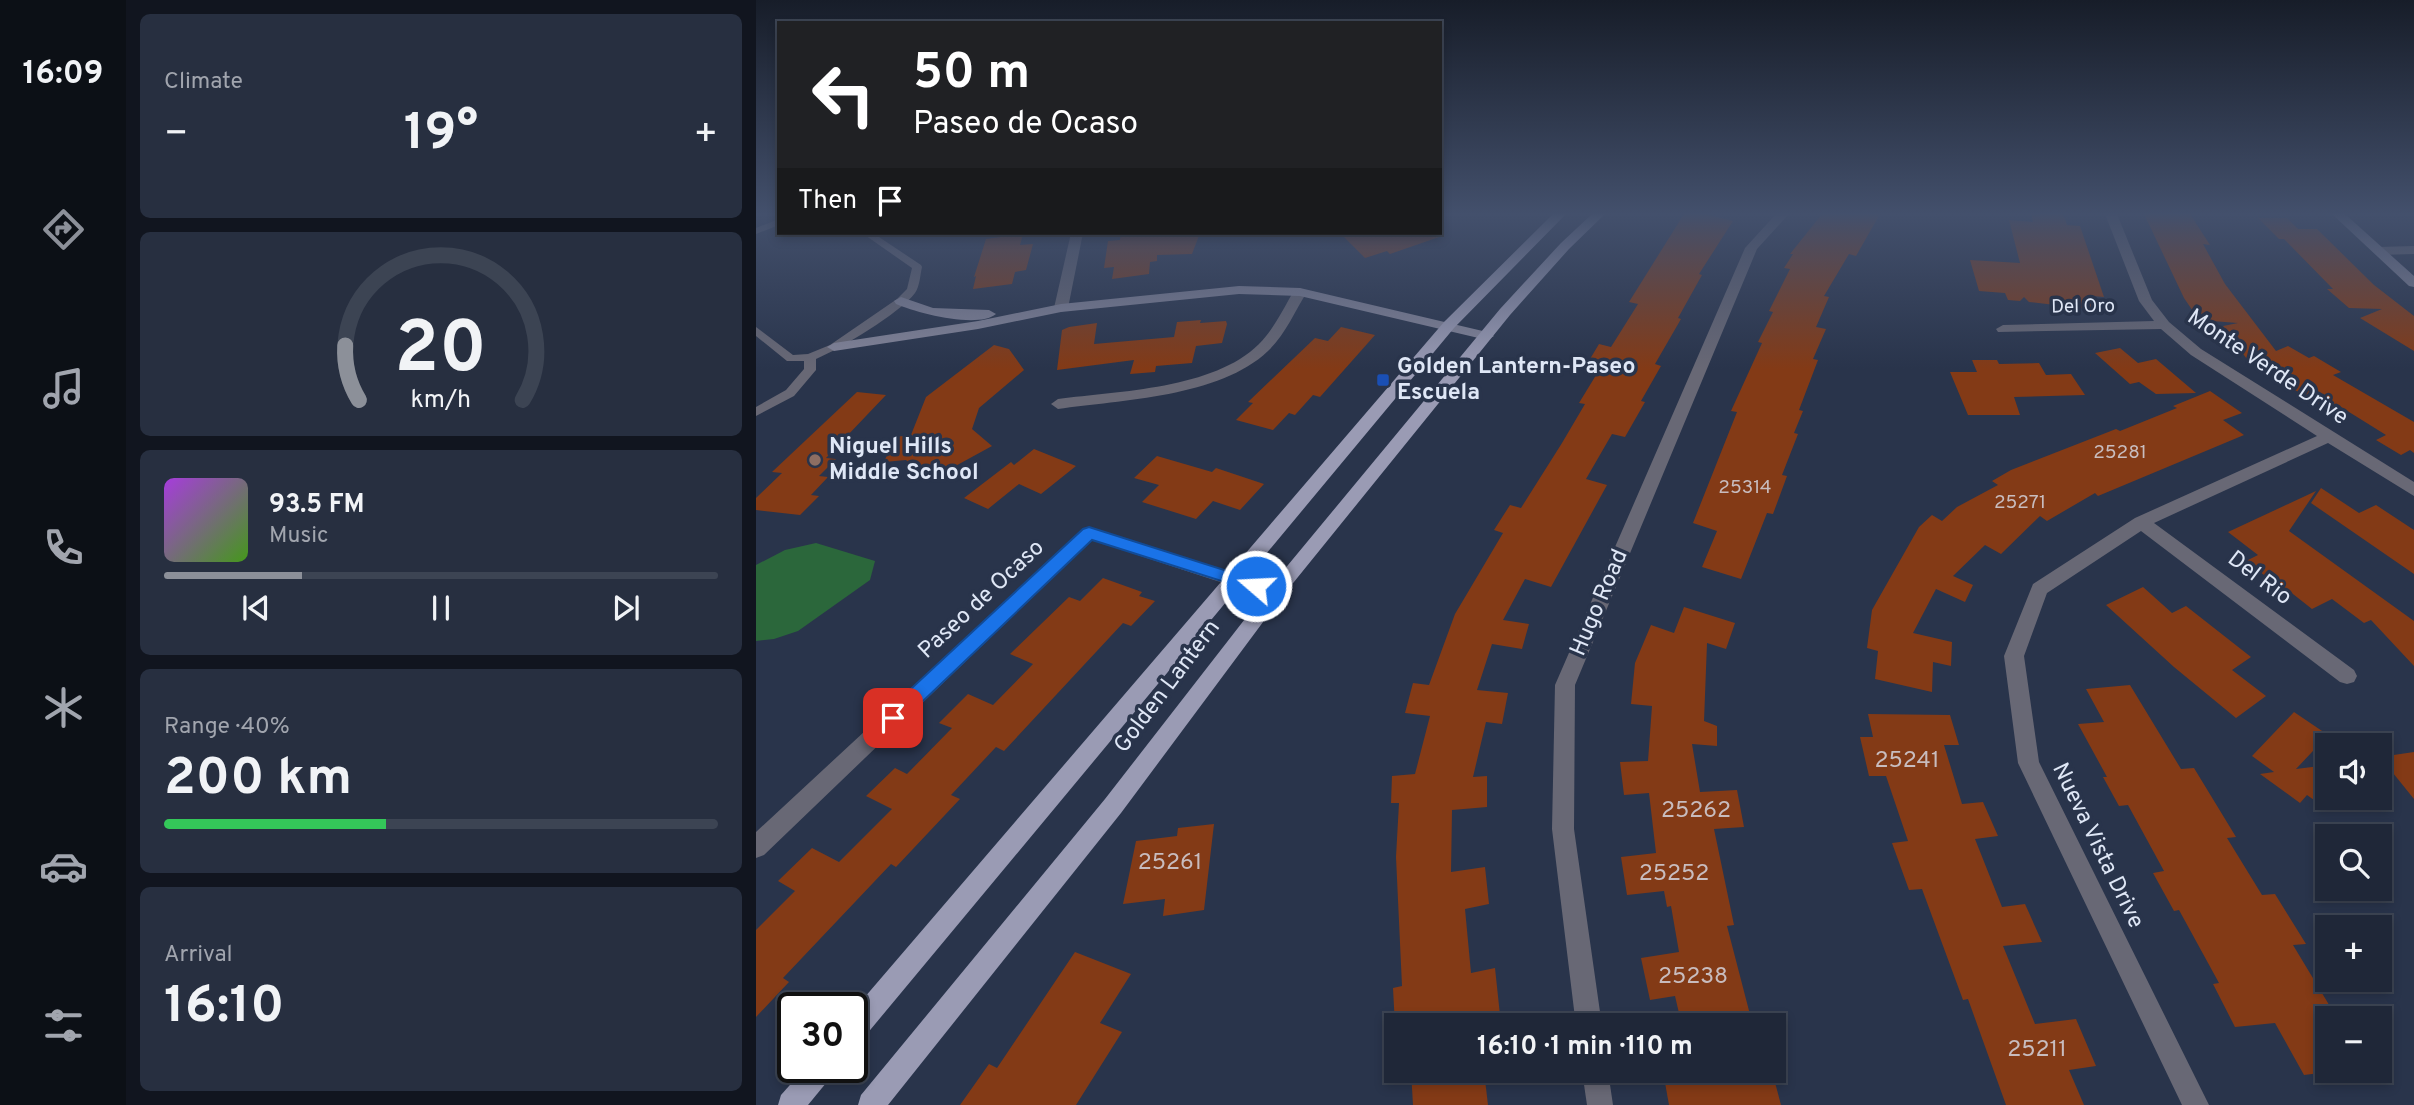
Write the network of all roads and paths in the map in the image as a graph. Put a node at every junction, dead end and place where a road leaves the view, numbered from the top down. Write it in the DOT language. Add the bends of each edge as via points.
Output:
graph roads {
  1 [pos="915,266"];
  2 [pos="1070,266"];
  3 [pos="1507,266"];
  4 [pos="1547,266"];
  5 [pos="1744,266"];
  6 [pos="2132,266"];
  7 [pos="2394,266"];
  8 [pos="2414,283"];
  9 [pos="1300,292"];
  10 [pos="901,301"];
  11 [pos="1061,307"];
  12 [pos="1024,313"];
  13 [pos="2164,325"];
  14 [pos="1449,326"];
  15 [pos="2003,328"];
  16 [pos="756,330"];
  17 [pos="1487,336"];
  18 [pos="834,347"];
  19 [pos="810,358"];
  20 [pos="1058,404"];
  21 [pos="756,412"];
  22 [pos="2328,437"];
  23 [pos="2414,490"];
  24 [pos="2141,522"];
  25 [pos="1237,579"];
  26 [pos="1275,593"];
  27 [pos="2347,676"];
  28 [pos="756,847"];
  29 [pos="868,1013"];
  30 [pos="1587,1013"];
  31 [pos="809,1083"];
  32 [pos="1597,1083"];
  33 [pos="791,1105"];
  34 [pos="871,1105"];
  35 [pos="1600,1105"];
  36 [pos="2196,1105"];
  1 -- 10 [label="lane" via="912,290"];
  2 -- 11 [label="street"];
  3 -- 14 [label="main road, Golden Lantern"];
  4 -- 17 [label="main road, Golden Lantern"];
  5 -- 30 [label="street, Hugo Road" via="1565,685 1563,830"];
  6 -- 13 [label="street, Monte Verde Drive" via="2146,301"];
  7 -- 8 [label="street"];
  9 -- 11 [label="street" via="1239,290"];
  9 -- 14 [label="street"];
  9 -- 20 [label="street" via="1264,348 1231,369 1188,385"];
  10 -- 12 [label="street" via="942,314"];
  10 -- 18 [label="lane"];
  11 -- 12 [label="street"];
  12 -- 18 [label="street" via="978,325"];
  13 -- 15 [label="street, Del Oro"];
  13 -- 22 [label="street, Monte Verde Drive" via="2196,352"];
  14 -- 17 [label="street"];
  14 -- 25 [label="main road, Golden Lantern"];
  16 -- 19 [label="lane" via="791,359"];
  17 -- 26 [label="main road, Golden Lantern"];
  18 -- 19 [label="lane"];
  19 -- 21 [label="lane" via="810,370 790,393"];
  22 -- 23 [label="street, Monte Verde Drive"];
  22 -- 24 [label="street, Nueva Vista Drive"];
  24 -- 27 [label="street, Del Rio"];
  24 -- 36 [label="street, Nueva Vista Drive" via="2039,589 2014,656 2029,763"];
  25 -- 26 [label="street"];
  25 -- 28 [label="street, Paseo de Ocaso" via="1089,533"];
  25 -- 29 [label="main road, Golden Lantern"];
  26 -- 34 [label="main road, Golden Lantern" via="1113,806"];
  31 -- 33 [label="main road"];
  32 -- 35 [label="street"];
}
